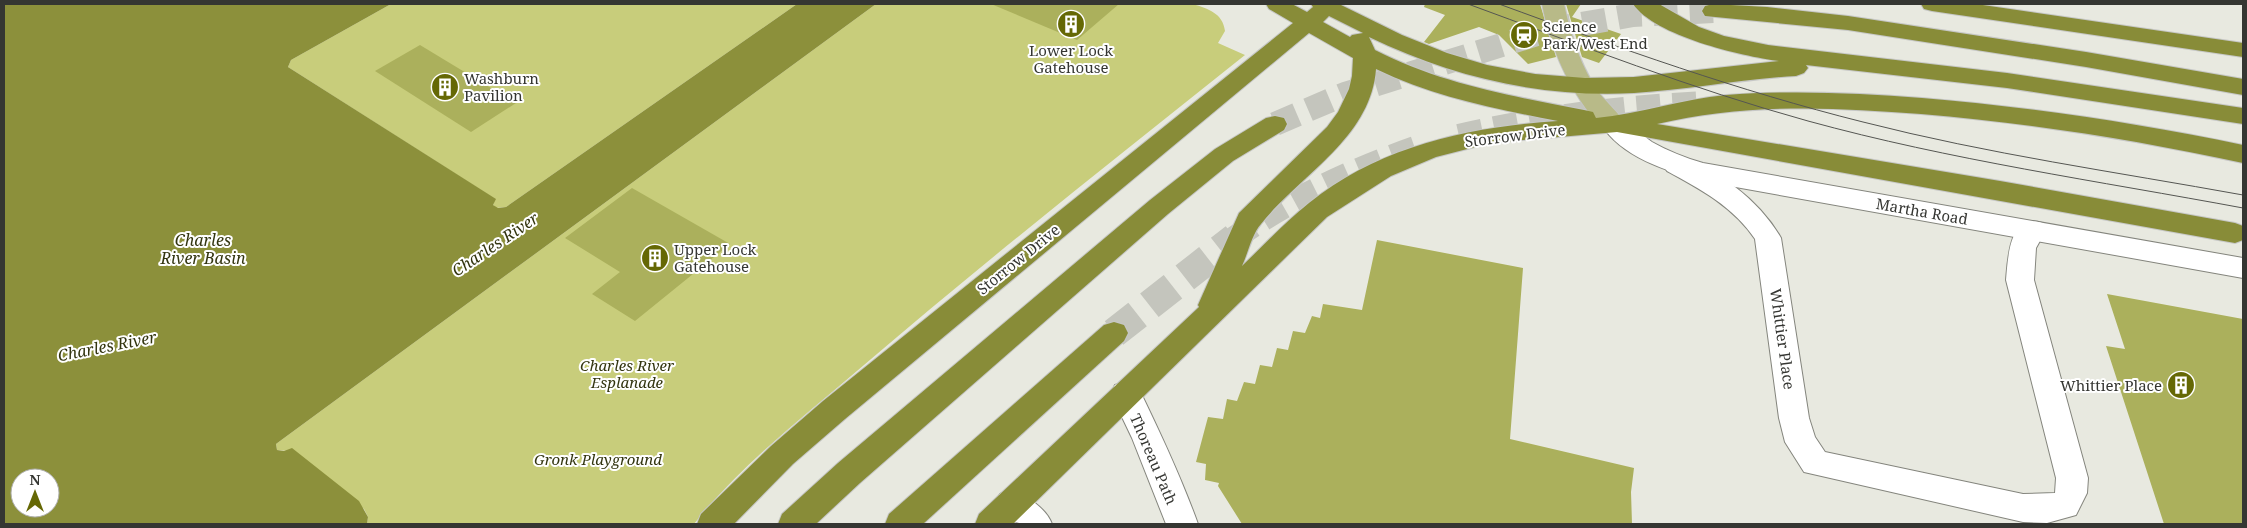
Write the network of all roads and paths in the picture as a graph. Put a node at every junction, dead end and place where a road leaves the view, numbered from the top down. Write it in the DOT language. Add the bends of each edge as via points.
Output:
graph roads {
  1 [pos="1277,4"];
  2 [pos="1553,4"];
  3 [pos="1644,4"];
  4 [pos="1932,4"];
  5 [pos="1322,9"];
  6 [pos="1713,11"];
  7 [pos="2011,47"];
  8 [pos="2243,50"];
  9 [pos="1365,55"];
  10 [pos="1891,66"];
  11 [pos="2243,77"];
  12 [pos="1582,85"];
  13 [pos="2243,86"];
  14 [pos="2243,116"];
  15 [pos="1275,124"];
  16 [pos="1613,124"];
  17 [pos="2243,154"];
  18 [pos="1676,165"];
  19 [pos="2033,230"];
  20 [pos="2236,233"];
  21 [pos="2243,268"];
  22 [pos="1207,316"];
  23 [pos="1114,333"];
  24 [pos="1126,394"];
  25 [pos="999,518"];
  26 [pos="713,524"];
  27 [pos="794,524"];
  28 [pos="901,524"];
  29 [pos="1036,524"];
  30 [pos="1182,524"];
  1 -- 5 [label="highway"];
  2 -- 12 [label="main road" via="1564,45"];
  3 -- 10 [label="highway" via="1687,30 1744,48"];
  4 -- 8 [label="highway"];
  5 -- 9 [label="highway"];
  5 -- 12 [label="highway" via="1457,64 1516,78"];
  5 -- 26 [label="highway, Storrow Drive" via="834,410 782,455"];
  6 -- 7 [label="highway" via="1821,19"];
  7 -- 11 [label="highway"];
  7 -- 13 [label="highway"];
  9 -- 16 [label="highway" via="1446,88"];
  9 -- 22 [label="highway" via="1362,86 1348,116 1336,133 1248,220"];
  10 -- 12 [label="highway" via="1793,68 1650,84"];
  10 -- 14 [label="highway" via="2079,90"];
  12 -- 16 [label="main road"];
  15 -- 27 [label="highway" via="1224,155 1159,207"];
  16 -- 17 [label="highway" via="1674,110 1727,103 1795,101 1920,108 2056,124"];
  16 -- 18 [label="street, Martha Road" via="1643,149"];
  16 -- 20 [label="highway"];
  16 -- 22 [label="highway, Storrow Drive" via="1467,140 1389,165 1351,186 1318,210"];
  18 -- 19 [label="street, Martha Road" via="1728,178"];
  18 -- 19 [label="street, Whittier Place" via="1734,198 1751,213 1768,238 1794,418 1801,442 1814,463 2023,508 2048,509 2065,505 2071,493 2072,478 2020,280 2022,246"];
  19 -- 21 [label="street, Martha Road"];
  22 -- 24 [label="highway, Storrow Drive"];
  23 -- 28 [label="highway"];
  24 -- 25 [label="highway, Storrow Drive"];
  24 -- 30 [label="street, Thoreau Path"];
  25 -- 29 [label="street"];
}
